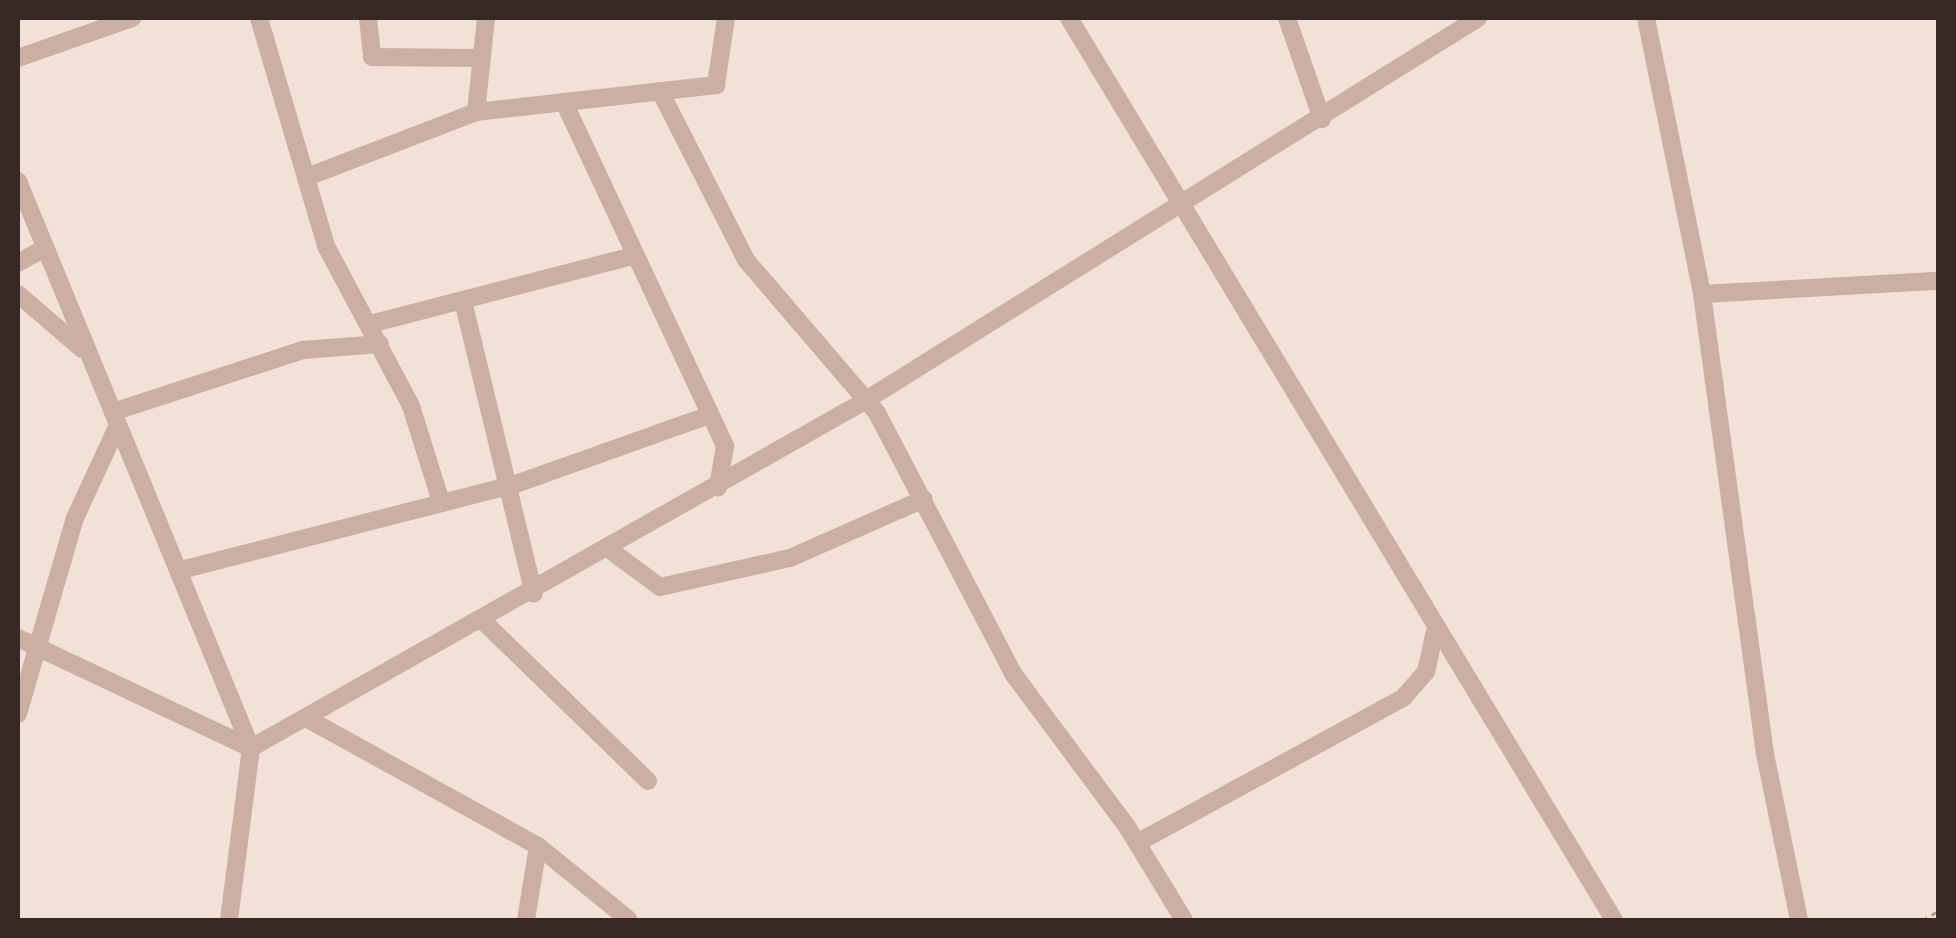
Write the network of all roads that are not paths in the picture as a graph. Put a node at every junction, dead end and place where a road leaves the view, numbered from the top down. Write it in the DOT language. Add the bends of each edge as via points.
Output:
graph roads {
  1 [pos="132,18"];
  2 [pos="260,18"];
  3 [pos="368,18"];
  4 [pos="486,18"];
  5 [pos="726,18"];
  6 [pos="1069,18"];
  7 [pos="1286,18"];
  8 [pos="1646,18"];
  9 [pos="1468,20"];
  10 [pos="18,58"];
  11 [pos="478,58"];
  12 [pos="660,91"];
  13 [pos="564,102"];
  14 [pos="476,112"];
  15 [pos="1322,119"];
  16 [pos="307,177"];
  17 [pos="18,181"];
  18 [pos="1188,204"];
  19 [pos="45,248"];
  20 [pos="629,258"];
  21 [pos="18,264"];
  22 [pos="1938,281"];
  23 [pos="18,294"];
  24 [pos="1702,294"];
  25 [pos="463,301"];
  26 [pos="370,324"];
  27 [pos="380,344"];
  28 [pos="87,353"];
  29 [pos="863,402"];
  30 [pos="710,416"];
  31 [pos="115,418"];
  32 [pos="725,446"];
  33 [pos="761,462"];
  34 [pos="513,485"];
  35 [pos="718,487"];
  36 [pos="924,499"];
  37 [pos="441,502"];
  38 [pos="610,550"];
  39 [pos="181,570"];
  40 [pos="534,594"];
  41 [pos="485,623"];
  42 [pos="1435,631"];
  43 [pos="18,638"];
  44 [pos="41,650"];
  45 [pos="18,714"];
  46 [pos="306,718"];
  47 [pos="250,748"];
  48 [pos="648,781"];
  49 [pos="1136,844"];
  50 [pos="538,846"];
  51 [pos="228,920"];
  52 [pos="526,920"];
  53 [pos="629,920"];
  54 [pos="1184,920"];
  55 [pos="1614,920"];
  56 [pos="1800,920"];
  1 -- 10 [label="street"];
  2 -- 16 [label="street"];
  3 -- 11 [label="street" via="372,56"];
  4 -- 11 [label="street"];
  5 -- 12 [label="street" via="721,81"];
  6 -- 18 [label="street"];
  7 -- 15 [label="street"];
  8 -- 24 [label="street"];
  9 -- 15 [label="street"];
  11 -- 14 [label="street"];
  12 -- 13 [label="street"];
  12 -- 29 [label="street" via="746,260"];
  13 -- 14 [label="street"];
  13 -- 20 [label="street"];
  14 -- 16 [label="street"];
  15 -- 18 [label="street"];
  16 -- 26 [label="street" via="326,246"];
  17 -- 19 [label="street"];
  18 -- 29 [label="street"];
  18 -- 42 [label="street"];
  19 -- 21 [label="street"];
  19 -- 28 [label="street"];
  20 -- 25 [label="street"];
  20 -- 30 [label="street"];
  22 -- 24 [label="street"];
  23 -- 28 [label="street"];
  24 -- 56 [label="street" via="1765,754"];
  25 -- 26 [label="street"];
  25 -- 34 [label="street"];
  26 -- 27 [label="street"];
  27 -- 31 [label="street" via="303,350"];
  27 -- 37 [label="street" via="432,453"];
  28 -- 31 [label="street"];
  29 -- 33 [label="street"];
  29 -- 36 [label="street"];
  30 -- 32 [label="street"];
  30 -- 34 [label="street"];
  31 -- 39 [label="street"];
  31 -- 44 [label="street" via="75,518"];
  32 -- 33 [label="street"];
  32 -- 35 [label="street"];
  33 -- 35 [label="street"];
  34 -- 37 [label="street"];
  34 -- 40 [label="street"];
  35 -- 38 [label="street"];
  36 -- 38 [label="street" via="790,558 660,587"];
  36 -- 49 [label="street" via="1014,676"];
  37 -- 39 [label="street"];
  38 -- 40 [label="street"];
  39 -- 47 [label="street"];
  40 -- 41 [label="street"];
  41 -- 46 [label="street"];
  41 -- 48 [label="street"];
  42 -- 49 [label="street" via="1426,672 1403,698"];
  42 -- 55 [label="street"];
  43 -- 44 [label="street"];
  44 -- 45 [label="street"];
  44 -- 47 [label="street"];
  46 -- 47 [label="street"];
  46 -- 50 [label="street"];
  47 -- 51 [label="street"];
  49 -- 54 [label="street"];
  50 -- 52 [label="street"];
  50 -- 53 [label="street"];
}
